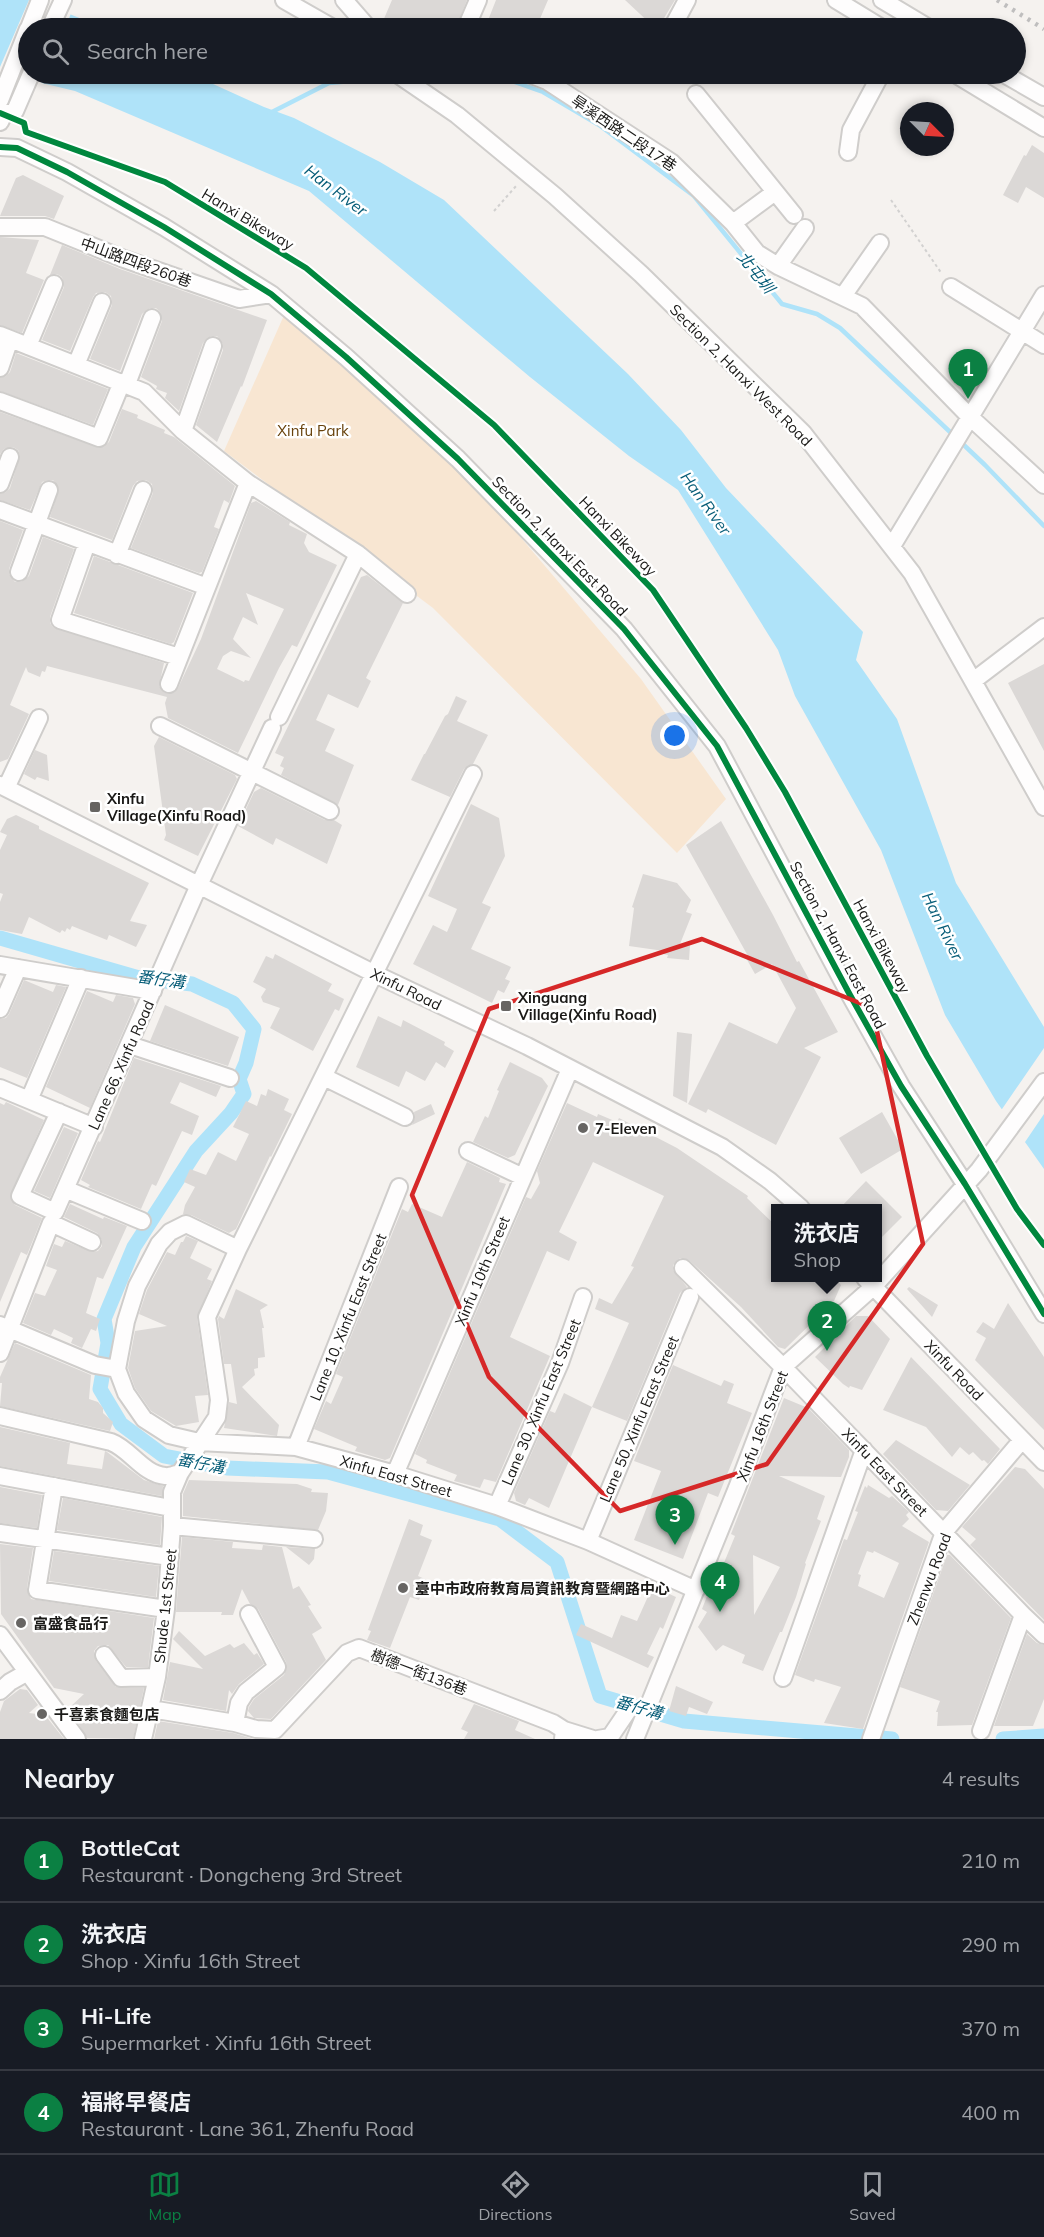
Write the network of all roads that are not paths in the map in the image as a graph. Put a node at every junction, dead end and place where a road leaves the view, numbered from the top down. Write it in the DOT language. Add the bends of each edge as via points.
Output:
graph roads {
  1 [pos="40,0"];
  2 [pos="63,0"];
  3 [pos="284,0"];
  4 [pos="344,0"];
  5 [pos="478,0"];
  6 [pos="687,0"];
  7 [pos="836,0"];
  8 [pos="882,0"];
  9 [pos="33,18"];
  10 [pos="55,18"];
  11 [pos="316,18"];
  12 [pos="360,18"];
  13 [pos="470,18"];
  14 [pos="677,18"];
  15 [pos="866,18"];
  16 [pos="912,18"];
  17 [pos="18,65"];
  18 [pos="24,84"];
  19 [pos="415,84"];
  20 [pos="552,84"];
  21 [pos="876,84"];
  22 [pos="971,84"];
  23 [pos="1021,84"];
  24 [pos="696,94"];
  25 [pos="1044,98"];
  26 [pos="4,111"];
  27 [pos="1044,128"];
  28 [pos="0,147"];
  29 [pos="848,152"];
  30 [pos="776,192"];
  31 [pos="794,214"];
  32 [pos="733,223"];
  33 [pos="0,227"];
  34 [pos="805,228"];
  35 [pos="880,243"];
  36 [pos="778,266"];
  37 [pos="54,284"];
  38 [pos="951,287"];
  39 [pos="271,294"];
  40 [pos="1044,295"];
  41 [pos="843,296"];
  42 [pos="102,302"];
  43 [pos="152,318"];
  44 [pos="1022,331"];
  45 [pos="5,337"];
  46 [pos="1044,345"];
  47 [pos="28,346"];
  48 [pos="213,346"];
  49 [pos="76,365"];
  50 [pos="0,368"];
  51 [pos="124,383"];
  52 [pos="0,401"];
  53 [pos="970,417"];
  54 [pos="183,431"];
  55 [pos="10,457"];
  56 [pos="248,483"];
  57 [pos="0,484"];
  58 [pos="1044,485"];
  59 [pos="49,490"];
  60 [pos="143,490"];
  61 [pos="0,510"];
  62 [pos="36,524"];
  63 [pos="87,543"];
  64 [pos="892,546"];
  65 [pos="358,554"];
  66 [pos="117,555"];
  67 [pos="19,572"];
  68 [pos="207,587"];
  69 [pos="407,594"];
  70 [pos="1044,627"];
  71 [pos="179,657"];
  72 [pos="973,681"];
  73 [pos="169,684"];
  74 [pos="39,718"];
  75 [pos="160,726"];
  76 [pos="252,771"];
  77 [pos="473,774"];
  78 [pos="3,786"];
  79 [pos="1044,807"];
  80 [pos="330,811"];
  81 [pos="199,885"];
  82 [pos="0,965"];
  83 [pos="18,968"];
  84 [pos="375,974"];
  85 [pos="81,978"];
  86 [pos="153,991"];
  87 [pos="0,1009"];
  88 [pos="130,1045"];
  89 [pos="570,1069"];
  90 [pos="230,1077"];
  91 [pos="324,1077"];
  92 [pos="1044,1082"];
  93 [pos="0,1088"];
  94 [pos="29,1100"];
  95 [pos="59,1112"];
  96 [pos="405,1117"];
  97 [pos="94,1127"];
  98 [pos="468,1151"];
  99 [pos="523,1177"];
  100 [pos="965,1184"];
  101 [pos="399,1187"];
  102 [pos="65,1189"];
  103 [pos="796,1204"];
  104 [pos="142,1221"];
  105 [pos="92,1242"];
  106 [pos="238,1249"];
  107 [pos="683,1268"];
  108 [pos="882,1269"];
  109 [pos="869,1282"];
  110 [pos="583,1297"];
  111 [pos="690,1297"];
  112 [pos="1044,1314"];
  113 [pos="5,1327"];
  114 [pos="0,1353"];
  115 [pos="783,1367"];
  116 [pos="117,1369"];
  117 [pos="0,1416"];
  118 [pos="1022,1440"];
  119 [pos="199,1443"];
  120 [pos="296,1447"];
  121 [pos="864,1450"];
  122 [pos="1044,1462"];
  123 [pos="180,1473"];
  124 [pos="395,1474"];
  125 [pos="0,1476"];
  126 [pos="54,1486"];
  127 [pos="497,1506"];
  128 [pos="171,1508"];
  129 [pos="172,1526"];
  130 [pos="944,1532"];
  131 [pos="0,1533"];
  132 [pos="45,1539"];
  133 [pos="314,1539"];
  134 [pos="588,1541"];
  135 [pos="170,1557"];
  136 [pos="696,1590"];
  137 [pos="166,1609"];
  138 [pos="249,1614"];
  139 [pos="1023,1615"];
  140 [pos="0,1635"];
  141 [pos="1044,1635"];
  142 [pos="104,1655"];
  143 [pos="26,1672"];
  144 [pos="157,1677"];
  145 [pos="783,1678"];
  146 [pos="0,1691"];
  147 [pos="151,1709"];
  148 [pos="629,1709"];
  149 [pos="235,1723"];
  150 [pos="981,1731"];
  151 [pos="563,1734"];
  152 [pos="77,1739"];
  153 [pos="143,1739"];
  154 [pos="593,1739"];
  155 [pos="598,1739"];
  156 [pos="635,1739"];
  157 [pos="871,1739"];
  1 -- 9 [label="street"];
  2 -- 10 [label="street"];
  3 -- 11 [label="street"];
  4 -- 12 [label="street"];
  5 -- 13 [label="street"];
  6 -- 14 [label="street"];
  7 -- 15 [label="street"];
  8 -- 16 [label="street"];
  17 -- 26 [label="street"];
  18 -- 26 [label="street"];
  19 -- 64 [label="street, Section 2, Hanxi West Road" via="555,196 641,274 803,433"];
  20 -- 32 [label="street, 旱溪西路二段17巷" via="671,162"];
  21 -- 29 [label="street" via="851,130"];
  22 -- 27 [label="street"];
  23 -- 25 [label="street"];
  24 -- 30 [label="street"];
  28 -- 39 [label="street, Section 2, Hanxi East Road" via="17,148 77,178 212,255"];
  30 -- 31 [label="street"];
  30 -- 32 [label="street"];
  32 -- 36 [label="street, 旱溪西路二段17巷" via="758,253"];
  33 -- 39 [label="street, 中山路四段260巷" via="45,227 238,299"];
  34 -- 36 [label="street"];
  35 -- 41 [label="street"];
  36 -- 41 [label="street, 旱溪西路二段17巷"];
  37 -- 47 [label="street"];
  38 -- 44 [label="street"];
  39 -- 100 [label="street, Section 2, Hanxi East Road" via="458,459 624,629 717,746 879,1046"];
  40 -- 44 [label="street"];
  41 -- 53 [label="street, 旱溪西路二段17巷" via="862,306"];
  42 -- 49 [label="street"];
  43 -- 51 [label="street"];
  44 -- 46 [label="street"];
  44 -- 53 [label="street"];
  45 -- 47 [label="street"];
  45 -- 50 [label="street"];
  47 -- 49 [label="street"];
  48 -- 54 [label="street"];
  49 -- 51 [label="street"];
  51 -- 52 [label="street" via="99,438"];
  51 -- 54 [label="street" via="144,392"];
  53 -- 58 [label="street, 旱溪西路二段17巷"];
  53 -- 64 [label="street"];
  54 -- 56 [label="street"];
  55 -- 57 [label="street"];
  56 -- 65 [label="street"];
  56 -- 68 [label="street"];
  59 -- 62 [label="street"];
  60 -- 66 [label="street"];
  61 -- 62 [label="street"];
  62 -- 63 [label="street"];
  62 -- 67 [label="street"];
  63 -- 66 [label="street"];
  63 -- 71 [label="street" via="60,620"];
  64 -- 72 [label="street, Section 2, Hanxi West Road" via="912,573"];
  65 -- 69 [label="street"];
  65 -- 76 [label="street, Lane 66, Xinfu Road"];
  66 -- 68 [label="street"];
  68 -- 71 [label="street"];
  70 -- 72 [label="street"];
  71 -- 73 [label="street"];
  72 -- 79 [label="street, Section 2, Hanxi West Road"];
  74 -- 78 [label="street"];
  75 -- 76 [label="street"];
  76 -- 80 [label="street"];
  76 -- 81 [label="street, Lane 66, Xinfu Road"];
  77 -- 84 [label="street"];
  78 -- 81 [label="street, Xinfu Road"];
  81 -- 84 [label="street, Xinfu Road"];
  81 -- 86 [label="street, Lane 66, Xinfu Road"];
  82 -- 83 [label="street"];
  83 -- 85 [label="street"];
  83 -- 87 [label="street"];
  84 -- 89 [label="street, Xinfu Road"];
  84 -- 91 [label="street"];
  85 -- 86 [label="street"];
  85 -- 94 [label="street"];
  86 -- 88 [label="street, Lane 66, Xinfu Road"];
  88 -- 90 [label="street"];
  88 -- 97 [label="street, Lane 66, Xinfu Road"];
  89 -- 99 [label="street, Xinfu 10th Street"];
  89 -- 103 [label="street, Xinfu Road" via="722,1147 770,1180"];
  91 -- 96 [label="street"];
  91 -- 106 [label="street"];
  92 -- 100 [label="street, Xinfu 16th Street"];
  93 -- 94 [label="street"];
  94 -- 95 [label="street"];
  95 -- 97 [label="street"];
  95 -- 102 [label="street, Lane 66, Xinfu Road" via="21,1196 55,1212"];
  97 -- 102 [label="street, Lane 66, Xinfu Road"];
  98 -- 99 [label="street"];
  99 -- 124 [label="street, Xinfu 10th Street"];
  100 -- 108 [label="street, Xinfu 16th Street"];
  100 -- 112 [label="street, Section 2, Hanxi East Road"];
  101 -- 120 [label="street, Lane 10, Xinfu East Street"];
  102 -- 104 [label="street"];
  105 -- 113 [label="street" via="51,1223"];
  106 -- 116 [label="street" via="186,1224 170,1232 159,1244 138,1286 126,1321"];
  106 -- 119 [label="street" via="207,1317 219,1400 217,1417"];
  107 -- 115 [label="street, Xinfu East Street"];
  109 -- 115 [label="street, Xinfu 16th Street"];
  109 -- 118 [label="street, Xinfu Road"];
  110 -- 127 [label="street, Lane 30, Xinfu East Street" via="560,1363"];
  111 -- 134 [label="street, Lane 50, Xinfu East Street"];
  113 -- 114 [label="street"];
  113 -- 116 [label="street" via="95,1365"];
  115 -- 121 [label="street, Xinfu East Street"];
  115 -- 136 [label="street, Xinfu 16th Street"];
  116 -- 119 [label="street, Xinfu East Street" via="126,1393 144,1419 169,1435"];
  117 -- 123 [label="street" via="111,1442 154,1472 165,1476"];
  118 -- 122 [label="street, Xinfu Road"];
  118 -- 130 [label="street, Zhenwu Road"];
  119 -- 120 [label="street, Xinfu East Street"];
  119 -- 123 [label="street, Shude 1st Street"];
  120 -- 124 [label="street, Xinfu East Street"];
  121 -- 130 [label="street, Xinfu East Street"];
  121 -- 145 [label="street"];
  123 -- 128 [label="street, Shude 1st Street" via="172,1492"];
  124 -- 127 [label="street, Xinfu East Street"];
  125 -- 126 [label="street"];
  126 -- 128 [label="street"];
  126 -- 132 [label="street"];
  127 -- 134 [label="street, Xinfu East Street"];
  128 -- 129 [label="street, Shude 1st Street"];
  129 -- 133 [label="street"];
  129 -- 135 [label="street, Shude 1st Street"];
  130 -- 139 [label="street, Xinfu East Street"];
  130 -- 157 [label="street, Zhenwu Road"];
  131 -- 132 [label="street"];
  132 -- 135 [label="street"];
  132 -- 137 [label="street" via="37,1590"];
  134 -- 136 [label="street, Xinfu East Street"];
  135 -- 137 [label="street, Shude 1st Street"];
  136 -- 156 [label="street, Xinfu 16th Street"];
  137 -- 144 [label="street, Shude 1st Street"];
  138 -- 149 [label="street" via="277,1667 246,1692"];
  139 -- 141 [label="street, Xinfu East Street"];
  139 -- 150 [label="street"];
  140 -- 143 [label="street"];
  142 -- 144 [label="street" via="121,1678"];
  143 -- 146 [label="street"];
  143 -- 152 [label="street"];
  144 -- 147 [label="street, Shude 1st Street"];
  147 -- 149 [label="street, 樹德一街136巷"];
  147 -- 153 [label="street, Shude 1st Street"];
  148 -- 155 [label="street" via="610,1737"];
  149 -- 151 [label="street, 樹德一街136巷" via="275,1730 347,1653 359,1648 553,1723"];
  151 -- 154 [label="street"];
}
